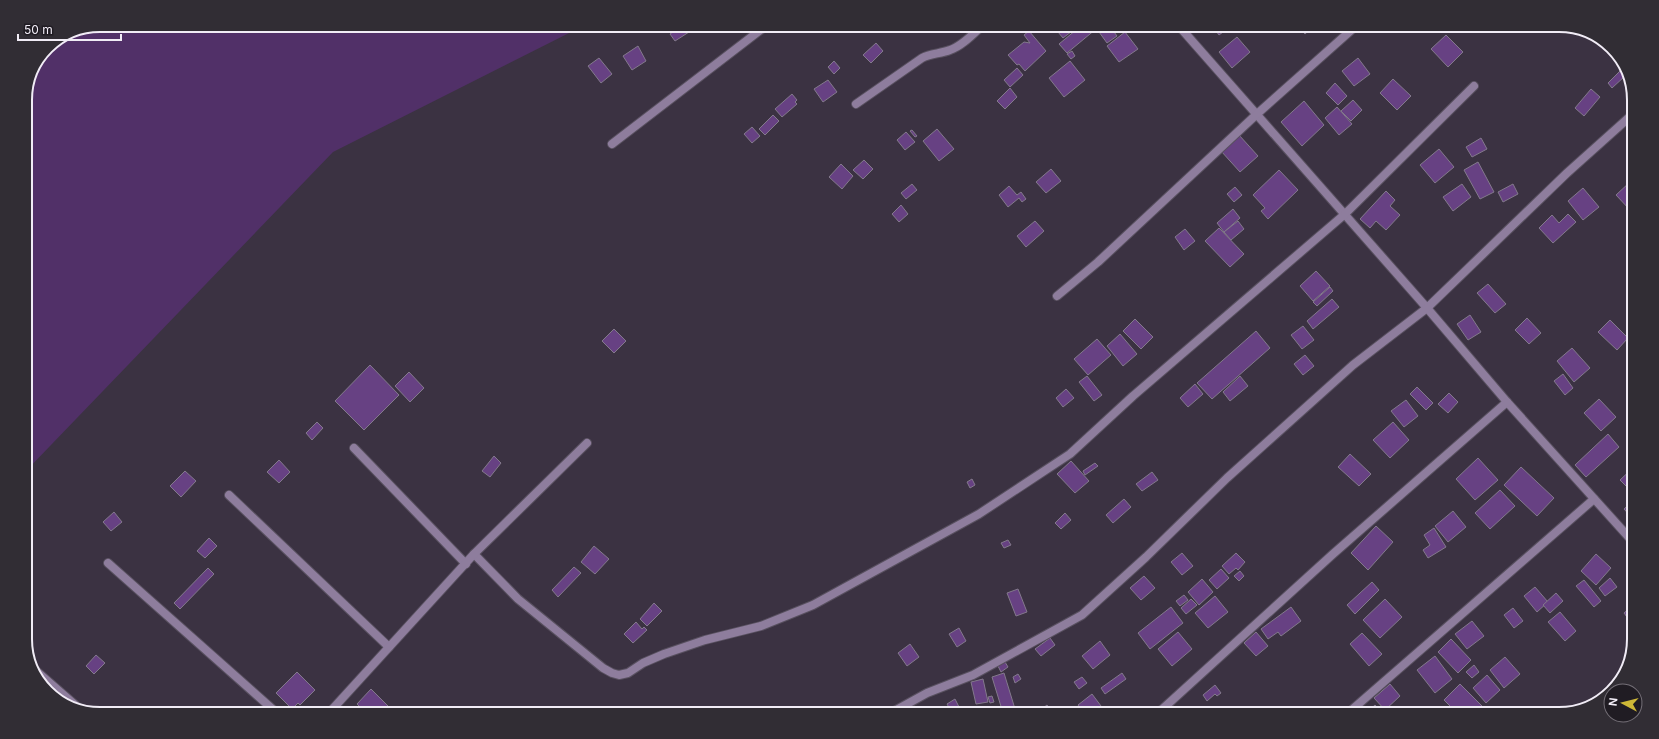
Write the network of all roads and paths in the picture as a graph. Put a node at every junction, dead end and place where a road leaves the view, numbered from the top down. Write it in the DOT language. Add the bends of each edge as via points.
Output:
graph roads {
  1 [pos="758,32"];
  2 [pos="974,32"];
  3 [pos="1184,32"];
  4 [pos="1350,32"];
  5 [pos="1474,86"];
  6 [pos="856,104"];
  7 [pos="1256,114"];
  8 [pos="1627,119"];
  9 [pos="612,144"];
  10 [pos="1345,214"];
  11 [pos="1057,296"];
  12 [pos="1427,308"];
  13 [pos="1507,402"];
  14 [pos="587,443"];
  15 [pos="354,448"];
  16 [pos="229,495"];
  17 [pos="1594,499"];
  18 [pos="1627,535"];
  19 [pos="474,554"];
  20 [pos="108,563"];
  21 [pos="466,564"];
  22 [pos="389,647"];
  23 [pos="44,677"];
  24 [pos="71,700"];
  25 [pos="270,707"];
  26 [pos="334,707"];
  27 [pos="902,707"];
  28 [pos="1164,707"];
  29 [pos="1355,707"];
  1 -- 9 [label="street"];
  2 -- 6 [label="street" via="949,51 922,58"];
  3 -- 7 [label="street"];
  4 -- 7 [label="street"];
  5 -- 10 [label="street"];
  7 -- 10 [label="street"];
  7 -- 11 [label="street" via="1098,262"];
  8 -- 12 [label="street" via="1567,173"];
  10 -- 12 [label="street"];
  10 -- 19 [label="street" via="1133,396 1070,454 979,514 813,605 761,626 705,640 664,654 619,675 612,673 518,599"];
  12 -- 13 [label="street"];
  12 -- 27 [label="street" via="1353,365 1227,478 1082,615 973,675 927,693"];
  13 -- 17 [label="street"];
  13 -- 28 [label="street"];
  14 -- 19 [label="street"];
  15 -- 21 [label="street"];
  16 -- 22 [label="street"];
  17 -- 18 [label="street"];
  17 -- 29 [label="street"];
  19 -- 21 [label="street"];
  20 -- 25 [label="street"];
  21 -- 22 [label="street"];
  22 -- 26 [label="street"];
  23 -- 24 [label="street"];
}
